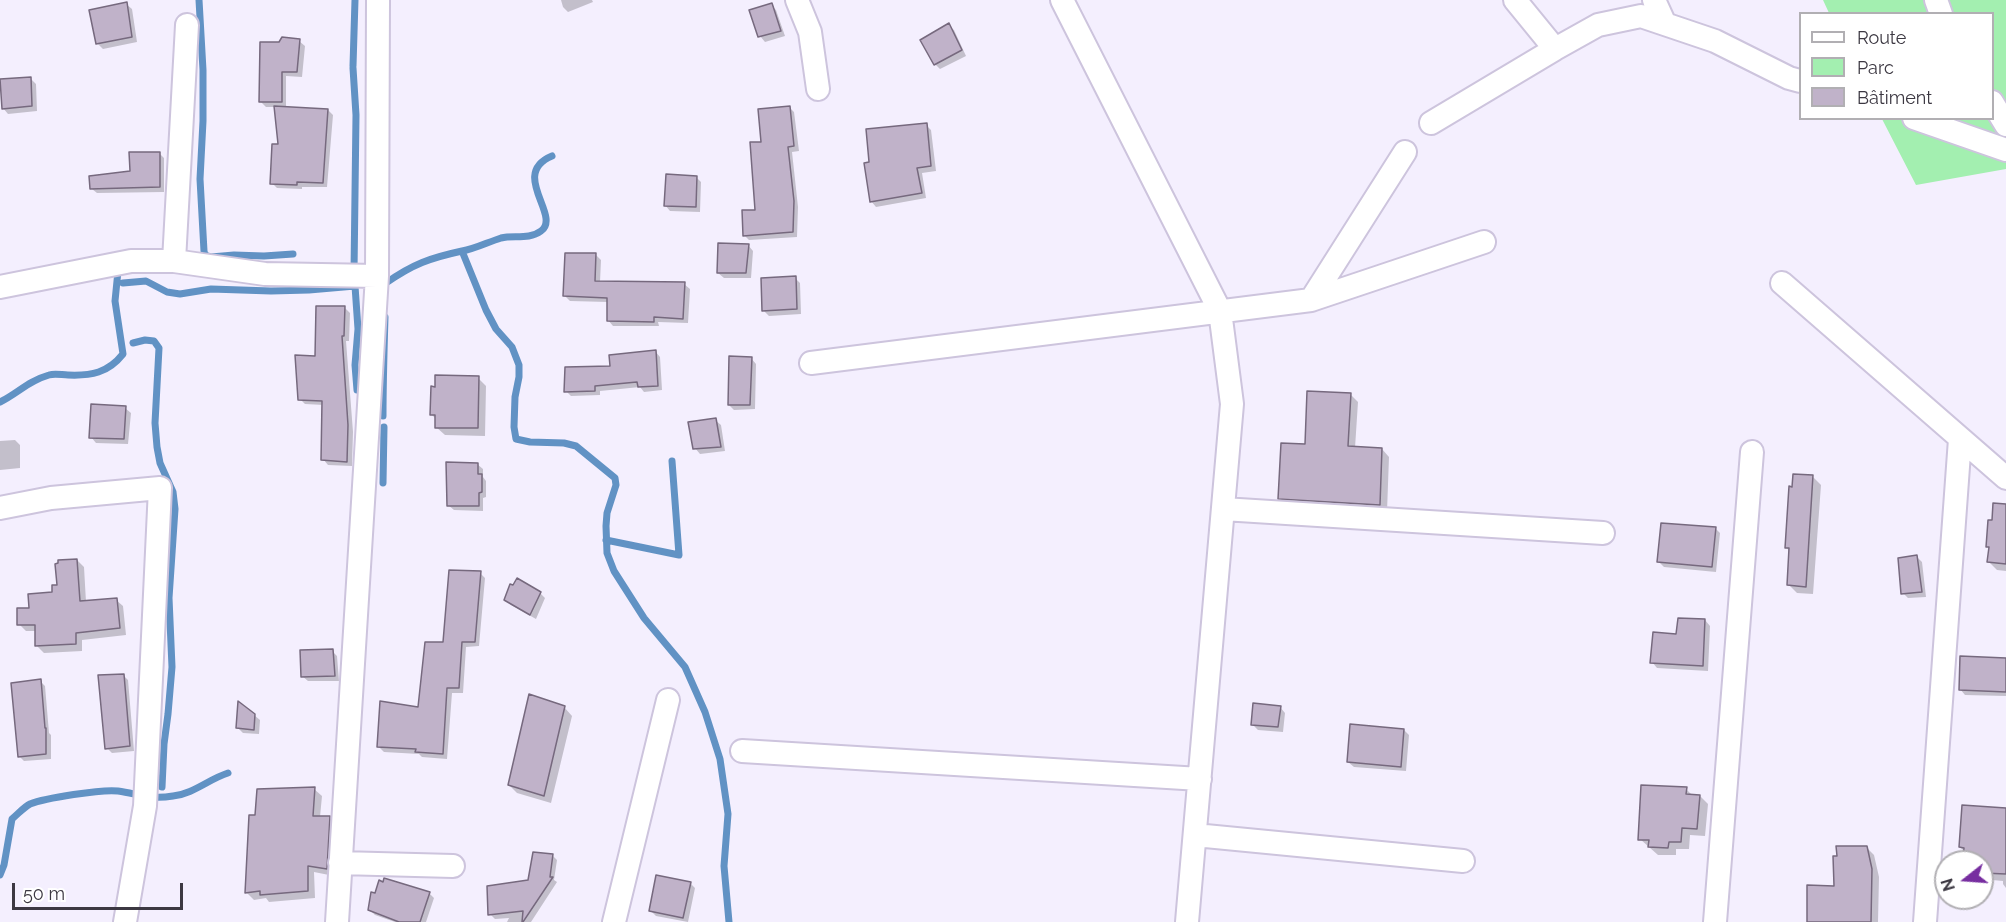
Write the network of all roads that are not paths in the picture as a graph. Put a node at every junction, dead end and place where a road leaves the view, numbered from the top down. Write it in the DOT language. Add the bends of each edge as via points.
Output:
graph roads {
  1 [pos="378,0"];
  2 [pos="797,0"];
  3 [pos="1062,0"];
  4 [pos="1515,0"];
  5 [pos="1654,0"];
  6 [pos="1664,22"];
  7 [pos="187,25"];
  8 [pos="1555,48"];
  9 [pos="1799,81"];
  10 [pos="818,89"];
  11 [pos="1994,105"];
  12 [pos="1920,120"];
  13 [pos="1431,123"];
  14 [pos="2006,125"];
  15 [pos="2006,150"];
  16 [pos="1405,152"];
  17 [pos="1484,242"];
  18 [pos="174,261"];
  19 [pos="377,276"];
  20 [pos="1782,283"];
  21 [pos="0,287"];
  22 [pos="1311,300"];
  23 [pos="1220,311"];
  24 [pos="811,363"];
  25 [pos="1960,439"];
  26 [pos="1752,452"];
  27 [pos="2006,478"];
  28 [pos="0,508"];
  29 [pos="1223,509"];
  30 [pos="1603,533"];
  31 [pos="668,700"];
  32 [pos="742,751"];
  33 [pos="1200,779"];
  34 [pos="1195,835"];
  35 [pos="1463,861"];
  36 [pos="340,862"];
  37 [pos="453,866"];
  38 [pos="125,922"];
  39 [pos="337,922"];
  40 [pos="614,922"];
  41 [pos="1187,922"];
  42 [pos="1714,922"];
  43 [pos="1925,922"];
  1 -- 19 [label="street"];
  2 -- 10 [label="street" via="810,32"];
  3 -- 23 [label="street"];
  4 -- 8 [label="street"];
  5 -- 6 [label="street"];
  6 -- 8 [label="street" via="1641,16 1598,25"];
  6 -- 9 [label="street"];
  7 -- 18 [label="street"];
  8 -- 13 [label="street"];
  11 -- 14 [label="street"];
  12 -- 15 [label="street"];
  16 -- 22 [label="street"];
  17 -- 22 [label="street"];
  18 -- 19 [label="street" via="265,274"];
  18 -- 21 [label="street" via="131,261"];
  19 -- 36 [label="street"];
  20 -- 25 [label="street"];
  22 -- 23 [label="street"];
  23 -- 24 [label="street"];
  23 -- 29 [label="street" via="1232,404"];
  25 -- 27 [label="street"];
  25 -- 43 [label="street"];
  26 -- 42 [label="street"];
  28 -- 38 [label="street" via="51,498 160,488 145,806"];
  29 -- 30 [label="street"];
  29 -- 33 [label="street"];
  31 -- 40 [label="street"];
  32 -- 33 [label="street"];
  33 -- 34 [label="street"];
  34 -- 35 [label="street"];
  34 -- 41 [label="street"];
  36 -- 37 [label="street"];
  36 -- 39 [label="street"];
}
